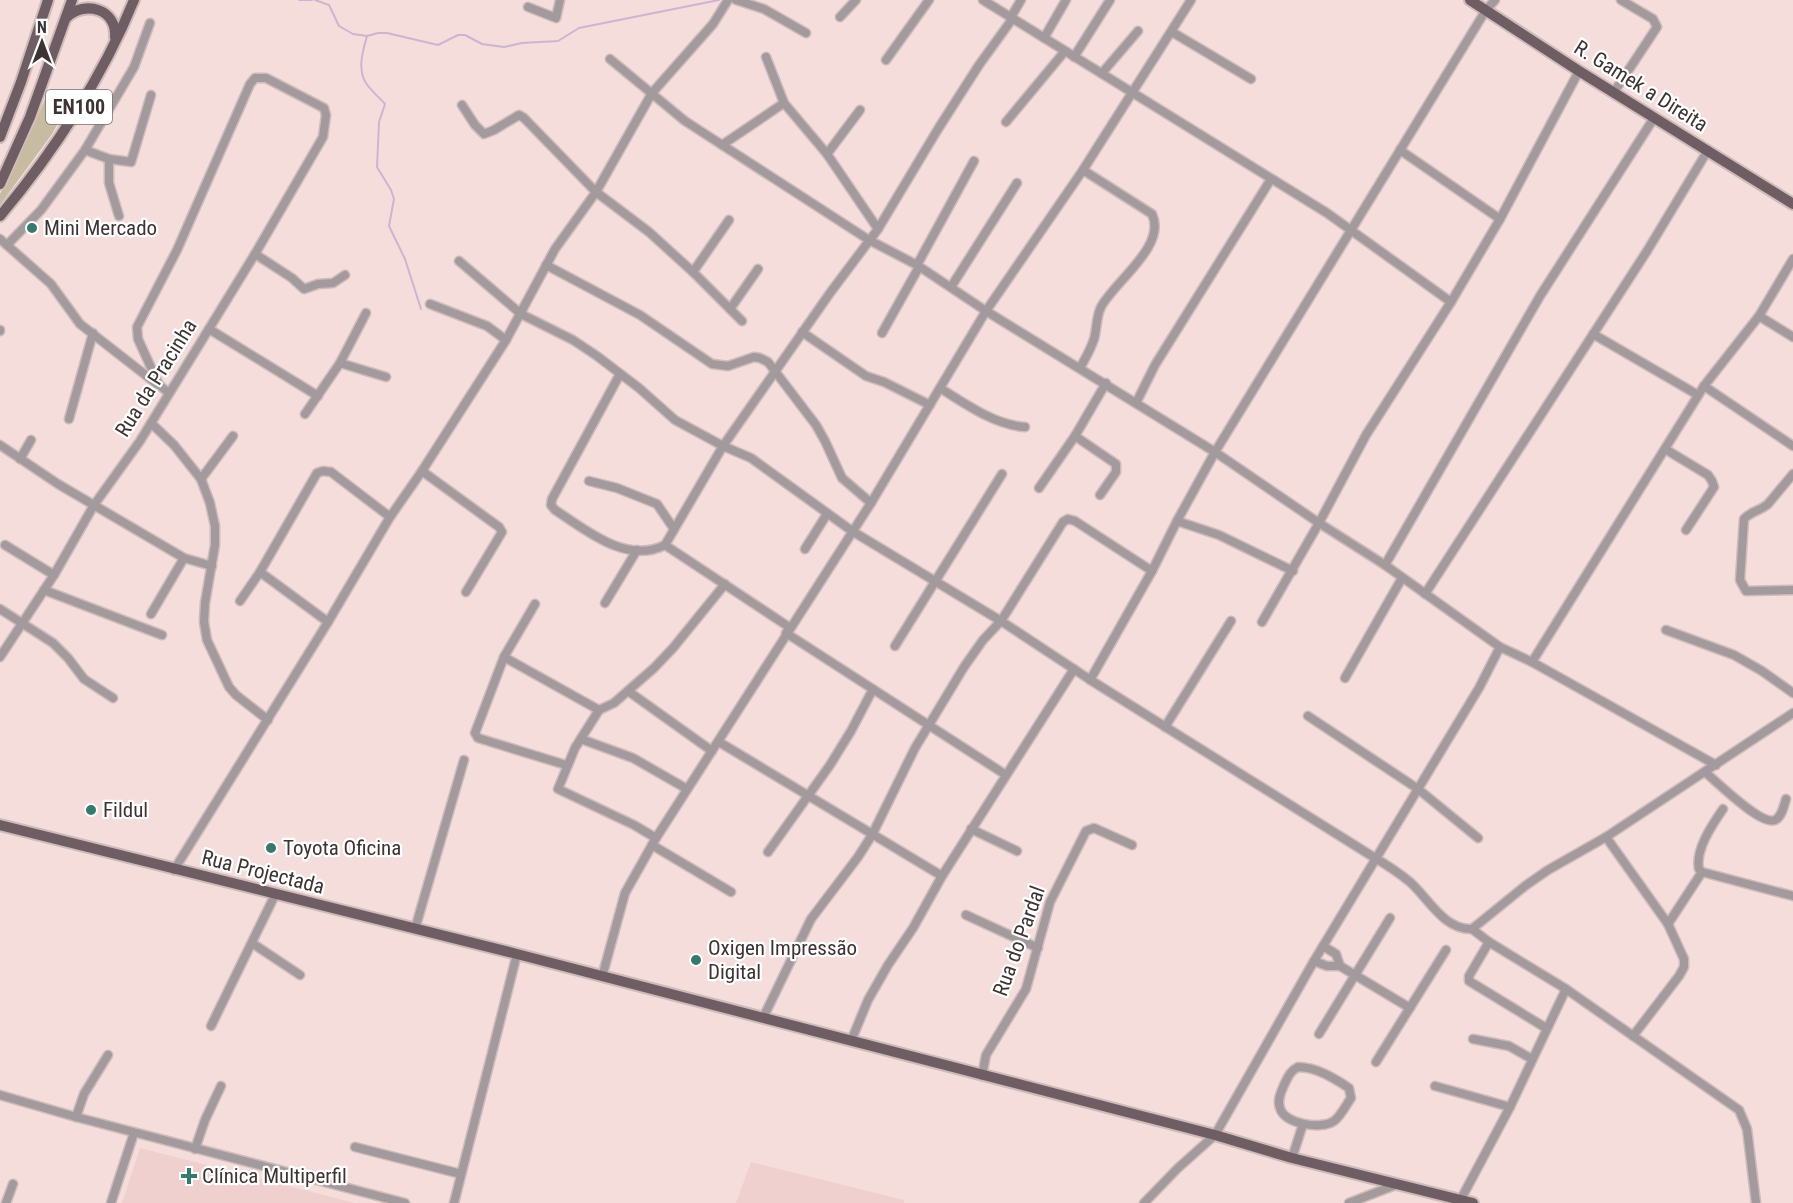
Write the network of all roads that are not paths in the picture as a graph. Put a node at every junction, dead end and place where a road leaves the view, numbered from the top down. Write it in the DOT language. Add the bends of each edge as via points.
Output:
graph roads {
  1 [pos="48,0"];
  2 [pos="72,0"];
  3 [pos="134,0"];
  4 [pos="560,0"];
  5 [pos="728,0"];
  6 [pos="736,0"];
  7 [pos="856,0"];
  8 [pos="929,0"];
  9 [pos="983,0"];
  10 [pos="1021,0"];
  11 [pos="1066,0"];
  12 [pos="1110,0"];
  13 [pos="1191,0"];
  14 [pos="1470,0"];
  15 [pos="1495,0"];
  16 [pos="1621,0"];
  17 [pos="528,7"];
  18 [pos="1486,10"];
  19 [pos="840,17"];
  20 [pos="1012,18"];
  21 [pos="63,23"];
  22 [pos="150,23"];
  23 [pos="1138,31"];
  24 [pos="1172,32"];
  25 [pos="806,33"];
  26 [pos="1044,38"];
  27 [pos="113,43"];
  28 [pos="1065,51"];
  29 [pos="766,57"];
  30 [pos="1074,57"];
  31 [pos="610,59"];
  32 [pos="886,60"];
  33 [pos="1579,71"];
  34 [pos="1102,73"];
  35 [pos="1251,79"];
  36 [pos="1614,92"];
  37 [pos="652,93"];
  38 [pos="1133,93"];
  39 [pos="151,95"];
  40 [pos="784,103"];
  41 [pos="462,105"];
  42 [pos="860,110"];
  43 [pos="1654,118"];
  44 [pos="1006,122"];
  45 [pos="0,138"];
  46 [pos="722,145"];
  47 [pos="85,150"];
  48 [pos="1400,150"];
  49 [pos="1708,150"];
  50 [pos="827,154"];
  51 [pos="109,159"];
  52 [pos="974,161"];
  53 [pos="1083,170"];
  54 [pos="1271,179"];
  55 [pos="1017,183"];
  56 [pos="0,184"];
  57 [pos="596,192"];
  58 [pos="1793,204"];
  59 [pos="0,216"];
  60 [pos="119,216"];
  61 [pos="1500,219"];
  62 [pos="729,220"];
  63 [pos="878,229"];
  64 [pos="1352,231"];
  65 [pos="869,240"];
  66 [pos="4,242"];
  67 [pos="255,254"];
  68 [pos="1793,259"];
  69 [pos="459,261"];
  70 [pos="546,265"];
  71 [pos="918,266"];
  72 [pos="758,269"];
  73 [pos="693,272"];
  74 [pos="345,275"];
  75 [pos="951,287"];
  76 [pos="1451,302"];
  77 [pos="430,304"];
  78 [pos="730,309"];
  79 [pos="986,311"];
  80 [pos="366,313"];
  81 [pos="521,314"];
  82 [pos="1759,316"];
  83 [pos="742,321"];
  84 [pos="208,329"];
  85 [pos="802,332"];
  86 [pos="93,333"];
  87 [pos="882,333"];
  88 [pos="1593,334"];
  89 [pos="1793,337"];
  90 [pos="506,340"];
  91 [pos="340,363"];
  92 [pos="1080,368"];
  93 [pos="775,372"];
  94 [pos="621,375"];
  95 [pos="386,377"];
  96 [pos="1106,383"];
  97 [pos="159,385"];
  98 [pos="1704,386"];
  99 [pos="940,388"];
  100 [pos="169,393"];
  101 [pos="1698,395"];
  102 [pos="318,396"];
  103 [pos="1136,403"];
  104 [pos="930,405"];
  105 [pos="305,414"];
  106 [pos="69,419"];
  107 [pos="151,423"];
  108 [pos="1025,427"];
  109 [pos="233,436"];
  110 [pos="1075,436"];
  111 [pos="31,440"];
  112 [pos="0,445"];
  113 [pos="723,446"];
  114 [pos="1793,446"];
  115 [pos="1665,449"];
  116 [pos="1215,452"];
  117 [pos="20,459"];
  118 [pos="422,471"];
  119 [pos="1002,474"];
  120 [pos="1793,474"];
  121 [pos="201,479"];
  122 [pos="589,481"];
  123 [pos="1039,488"];
  124 [pos="1100,495"];
  125 [pos="870,503"];
  126 [pos="94,505"];
  127 [pos="827,514"];
  128 [pos="390,517"];
  129 [pos="1177,521"];
  130 [pos="1319,523"];
  131 [pos="674,529"];
  132 [pos="1686,530"];
  133 [pos="852,531"];
  134 [pos="5,545"];
  135 [pos="664,545"];
  136 [pos="805,549"];
  137 [pos="638,550"];
  138 [pos="184,558"];
  139 [pos="1384,565"];
  140 [pos="212,566"];
  141 [pos="1152,571"];
  142 [pos="1293,571"];
  143 [pos="260,572"];
  144 [pos="54,575"];
  145 [pos="1402,578"];
  146 [pos="936,582"];
  147 [pos="725,584"];
  148 [pos="44,590"];
  149 [pos="1793,590"];
  150 [pos="466,591"];
  151 [pos="1425,594"];
  152 [pos="240,601"];
  153 [pos="605,603"];
  154 [pos="535,604"];
  155 [pos="0,609"];
  156 [pos="150,614"];
  157 [pos="1000,621"];
  158 [pos="1231,621"];
  159 [pos="22,622"];
  160 [pos="328,622"];
  161 [pos="1262,622"];
  162 [pos="788,630"];
  163 [pos="1666,630"];
  164 [pos="162,635"];
  165 [pos="895,646"];
  166 [pos="1500,647"];
  167 [pos="0,657"];
  168 [pos="504,657"];
  169 [pos="1532,662"];
  170 [pos="1074,669"];
  171 [pos="1345,678"];
  172 [pos="1090,680"];
  173 [pos="873,689"];
  174 [pos="628,691"];
  175 [pos="1793,693"];
  176 [pos="113,698"];
  177 [pos="599,710"];
  178 [pos="1793,712"];
  179 [pos="1308,716"];
  180 [pos="268,720"];
  181 [pos="928,726"];
  182 [pos="1165,727"];
  183 [pos="581,739"];
  184 [pos="719,742"];
  185 [pos="712,751"];
  186 [pos="464,760"];
  187 [pos="566,765"];
  188 [pos="1716,765"];
  189 [pos="1706,771"];
  190 [pos="1006,775"];
  191 [pos="687,789"];
  192 [pos="1418,789"];
  193 [pos="809,796"];
  194 [pos="1786,799"];
  195 [pos="1723,809"];
  196 [pos="0,825"];
  197 [pos="971,830"];
  198 [pos="872,835"];
  199 [pos="1606,837"];
  200 [pos="1478,838"];
  201 [pos="654,842"];
  202 [pos="1132,845"];
  203 [pos="1017,851"];
  204 [pos="768,852"];
  205 [pos="1375,858"];
  206 [pos="174,870"];
  207 [pos="1702,872"];
  208 [pos="942,876"];
  209 [pos="731,892"];
  210 [pos="275,895"];
  211 [pos="1793,896"];
  212 [pos="966,915"];
  213 [pos="1390,918"];
  214 [pos="1668,924"];
  215 [pos="414,929"];
  216 [pos="1472,929"];
  217 [pos="1489,942"];
  218 [pos="252,943"];
  219 [pos="1323,946"];
  220 [pos="1038,948"];
  221 [pos="1446,950"];
  222 [pos="517,954"];
  223 [pos="1314,961"];
  224 [pos="1340,966"];
  225 [pos="300,975"];
  226 [pos="1355,975"];
  227 [pos="602,977"];
  228 [pos="1566,990"];
  229 [pos="1410,1008"];
  230 [pos="763,1018"];
  231 [pos="211,1026"];
  232 [pos="1546,1028"];
  233 [pos="1319,1034"];
  234 [pos="1634,1036"];
  235 [pos="1473,1039"];
  236 [pos="851,1041"];
  237 [pos="108,1055"];
  238 [pos="1532,1059"];
  239 [pos="1376,1062"];
  240 [pos="982,1076"];
  241 [pos="221,1086"];
  242 [pos="1435,1086"];
  243 [pos="0,1095"];
  244 [pos="1510,1107"];
  245 [pos="76,1118"];
  246 [pos="1303,1124"];
  247 [pos="134,1133"];
  248 [pos="1215,1135"];
  249 [pos="355,1147"];
  250 [pos="195,1149"];
  251 [pos="1292,1158"];
  252 [pos="461,1174"];
  253 [pos="1398,1183"];
  254 [pos="13,1184"];
  255 [pos="1461,1199"];
  256 [pos="6,1203"];
  257 [pos="111,1203"];
  258 [pos="405,1203"];
  259 [pos="454,1203"];
  260 [pos="1144,1203"];
  261 [pos="1349,1203"];
  262 [pos="1473,1203"];
  263 [pos="1756,1203"];
  1 -- 45 [label="main road, EN100"];
  2 -- 21 [label="main road, EN100"];
  3 -- 27 [label="main road, EN100"];
  4 -- 17 [label="street" via="556,18"];
  5 -- 37 [label="street" via="713,24"];
  6 -- 25 [label="street" via="764,9"];
  7 -- 19 [label="street"];
  8 -- 32 [label="street"];
  9 -- 20 [label="street"];
  10 -- 20 [label="street"];
  11 -- 26 [label="street"];
  12 -- 30 [label="street"];
  13 -- 24 [label="street"];
  14 -- 18 [label="main road, R. Gamek a Direita"];
  15 -- 18 [label="street"];
  16 -- 36 [label="street" via="1653,20 1657,27"];
  18 -- 33 [label="main road, R. Gamek a Direita"];
  18 -- 48 [label="street"];
  20 -- 26 [label="street"];
  20 -- 63 [label="street" via="944,119"];
  21 -- 27 [label="main road" via="79,8 101,9 111,17"];
  21 -- 56 [label="main road, EN100" via="30,117"];
  22 -- 47 [label="street" via="134,67"];
  23 -- 34 [label="street"];
  24 -- 35 [label="street"];
  24 -- 38 [label="street"];
  26 -- 28 [label="street"];
  27 -- 59 [label="main road, EN100" via="64,131"];
  28 -- 30 [label="street"];
  28 -- 44 [label="street"];
  29 -- 40 [label="street"];
  30 -- 34 [label="street"];
  31 -- 37 [label="street"];
  33 -- 36 [label="main road, R. Gamek a Direita"];
  33 -- 61 [label="street"];
  34 -- 38 [label="street"];
  36 -- 43 [label="main road, R. Gamek a Direita"];
  37 -- 46 [label="street"];
  37 -- 57 [label="street"];
  38 -- 53 [label="street"];
  38 -- 54 [label="street"];
  39 -- 51 [label="street" via="134,159 128,163"];
  40 -- 46 [label="street"];
  40 -- 50 [label="street"];
  41 -- 57 [label="street" via="484,134 521,116"];
  42 -- 50 [label="street"];
  43 -- 49 [label="main road, R. Gamek a Direita"];
  43 -- 139 [label="street" via="1540,296"];
  46 -- 65 [label="street"];
  47 -- 51 [label="street"];
  47 -- 66 [label="street" via="41,210"];
  48 -- 61 [label="street"];
  48 -- 64 [label="street"];
  49 -- 58 [label="main road, R. Gamek a Direita"];
  49 -- 88 [label="street"];
  50 -- 63 [label="street"];
  51 -- 60 [label="street" via="109,183"];
  52 -- 71 [label="street"];
  53 -- 79 [label="street"];
  53 -- 92 [label="street" via="1152,214 1155,231 1145,251 1101,308 1092,347"];
  54 -- 64 [label="street"];
  54 -- 103 [label="street" via="1155,365"];
  55 -- 75 [label="street"];
  57 -- 70 [label="street"];
  57 -- 73 [label="street"];
  61 -- 76 [label="street"];
  62 -- 73 [label="street"];
  63 -- 65 [label="street"];
  64 -- 76 [label="street"];
  64 -- 116 [label="street"];
  65 -- 71 [label="street"];
  65 -- 85 [label="street"];
  66 -- 86 [label="street" via="51,284 72,316"];
  67 -- 74 [label="street" via="304,289 333,283"];
  67 -- 84 [label="street, Rua da Pracinha"];
  67 -- 97 [label="street, Rua da Pracinha" via="323,137 326,120 326,111 321,106 266,78 255,78 250,84 177,250 137,327 138,339"];
  68 -- 82 [label="street"];
  69 -- 81 [label="street"];
  70 -- 81 [label="street"];
  70 -- 93 [label="street" via="640,315 712,364 728,366 753,357 768,362"];
  71 -- 75 [label="street"];
  71 -- 87 [label="street"];
  72 -- 78 [label="street"];
  73 -- 78 [label="street"];
  75 -- 79 [label="street"];
  76 -- 130 [label="street" via="1366,435"];
  77 -- 90 [label="street" via="487,326"];
  78 -- 83 [label="street"];
  79 -- 92 [label="street"];
  79 -- 99 [label="street"];
  80 -- 91 [label="street"];
  81 -- 90 [label="street"];
  81 -- 94 [label="street" via="573,340"];
  82 -- 89 [label="street"];
  82 -- 98 [label="street"];
  84 -- 100 [label="street, Rua da Pracinha"];
  84 -- 102 [label="street"];
  85 -- 93 [label="street"];
  85 -- 104 [label="street" via="866,376"];
  86 -- 97 [label="street"];
  86 -- 106 [label="street"];
  88 -- 101 [label="street"];
  88 -- 151 [label="street"];
  90 -- 118 [label="street"];
  91 -- 95 [label="street"];
  91 -- 102 [label="street"];
  92 -- 96 [label="street"];
  93 -- 113 [label="street"];
  93 -- 125 [label="street" via="816,425 842,478"];
  94 -- 113 [label="street" via="675,420"];
  94 -- 137 [label="street" via="551,505 603,541"];
  96 -- 103 [label="street"];
  96 -- 110 [label="street"];
  97 -- 100 [label="street"];
  98 -- 101 [label="street"];
  98 -- 114 [label="street"];
  99 -- 104 [label="street"];
  99 -- 108 [label="street" via="993,418"];
  100 -- 107 [label="street, Rua da Pracinha"];
  101 -- 115 [label="street"];
  102 -- 105 [label="street"];
  103 -- 116 [label="street"];
  104 -- 125 [label="street"];
  107 -- 121 [label="street"];
  107 -- 126 [label="street, Rua da Pracinha"];
  109 -- 121 [label="street"];
  110 -- 123 [label="street"];
  110 -- 124 [label="street" via="1116,464 1116,472"];
  111 -- 117 [label="street"];
  112 -- 117 [label="street"];
  113 -- 127 [label="street" via="751,458"];
  113 -- 131 [label="street"];
  115 -- 132 [label="street" via="1708,475 1714,487"];
  115 -- 169 [label="street"];
  116 -- 129 [label="street"];
  116 -- 130 [label="street"];
  117 -- 126 [label="street"];
  118 -- 128 [label="street"];
  118 -- 150 [label="street" via="500,526 502,532"];
  119 -- 146 [label="street"];
  120 -- 149 [label="street" via="1768,504 1744,519 1740,580 1746,591"];
  121 -- 140 [label="street" via="215,526"];
  122 -- 131 [label="street" via="657,504"];
  125 -- 133 [label="street"];
  126 -- 138 [label="street"];
  126 -- 144 [label="street, Rua da Pracinha"];
  127 -- 133 [label="street"];
  127 -- 136 [label="street"];
  128 -- 143 [label="street" via="332,472 317,473"];
  128 -- 160 [label="street"];
  129 -- 141 [label="street"];
  129 -- 142 [label="street" via="1219,535"];
  130 -- 139 [label="street"];
  130 -- 142 [label="street"];
  131 -- 135 [label="street"];
  133 -- 146 [label="street"];
  133 -- 162 [label="street"];
  134 -- 144 [label="street"];
  135 -- 137 [label="street"];
  135 -- 147 [label="street"];
  137 -- 153 [label="street"];
  138 -- 140 [label="street"];
  138 -- 156 [label="street"];
  139 -- 145 [label="street"];
  140 -- 180 [label="street" via="205,603 207,640 229,687"];
  141 -- 157 [label="street" via="1068,519"];
  141 -- 172 [label="street"];
  142 -- 161 [label="street"];
  143 -- 152 [label="street"];
  143 -- 160 [label="street"];
  144 -- 148 [label="street, Rua da Pracinha"];
  145 -- 151 [label="street"];
  145 -- 171 [label="street"];
  146 -- 157 [label="street"];
  146 -- 165 [label="street"];
  147 -- 162 [label="street"];
  147 -- 174 [label="street" via="673,648"];
  148 -- 159 [label="street, Rua da Pracinha"];
  148 -- 164 [label="street"];
  151 -- 166 [label="street"];
  154 -- 168 [label="street"];
  155 -- 159 [label="street"];
  157 -- 170 [label="street"];
  157 -- 181 [label="street" via="983,640"];
  158 -- 182 [label="street"];
  159 -- 167 [label="street, Rua da Pracinha"];
  159 -- 176 [label="street" via="52,643 84,679"];
  160 -- 180 [label="street"];
  162 -- 173 [label="street"];
  162 -- 184 [label="street"];
  163 -- 175 [label="street" via="1734,655"];
  166 -- 169 [label="street"];
  166 -- 192 [label="street"];
  168 -- 177 [label="street"];
  168 -- 187 [label="street" via="476,729 478,738"];
  169 -- 188 [label="street"];
  170 -- 172 [label="street"];
  170 -- 190 [label="street"];
  172 -- 182 [label="street"];
  173 -- 181 [label="street"];
  173 -- 193 [label="street"];
  174 -- 177 [label="street"];
  174 -- 185 [label="street"];
  177 -- 183 [label="street"];
  178 -- 188 [label="street"];
  179 -- 192 [label="street"];
  180 -- 206 [label="street"];
  181 -- 190 [label="street"];
  181 -- 198 [label="street"];
  182 -- 205 [label="street"];
  183 -- 187 [label="street"];
  183 -- 191 [label="street" via="633,758"];
  184 -- 185 [label="street"];
  184 -- 193 [label="street"];
  185 -- 191 [label="street"];
  186 -- 215 [label="street"];
  187 -- 201 [label="street" via="558,789 634,825"];
  188 -- 189 [label="street"];
  189 -- 194 [label="street" via="1752,812 1769,820 1779,818"];
  189 -- 199 [label="street"];
  190 -- 197 [label="street"];
  191 -- 201 [label="street"];
  192 -- 200 [label="street"];
  192 -- 205 [label="street"];
  193 -- 198 [label="street"];
  193 -- 204 [label="street"];
  195 -- 207 [label="street" via="1704,844 1698,865"];
  196 -- 206 [label="main road, Rua Projectada"];
  197 -- 203 [label="street"];
  197 -- 208 [label="street"];
  198 -- 208 [label="street"];
  198 -- 230 [label="street" via="811,919"];
  199 -- 214 [label="street"];
  199 -- 216 [label="street" via="1548,870"];
  201 -- 209 [label="street"];
  201 -- 227 [label="street" via="625,893"];
  202 -- 220 [label="street, Rua do Pardal" via="1094,828 1086,831 1050,902"];
  205 -- 216 [label="street" via="1410,882 1453,926"];
  205 -- 219 [label="street"];
  206 -- 210 [label="main road, Rua Projectada"];
  207 -- 211 [label="street"];
  207 -- 214 [label="street"];
  208 -- 236 [label="street" via="868,1000"];
  210 -- 215 [label="main road, Rua Projectada"];
  210 -- 218 [label="street"];
  212 -- 220 [label="street"];
  213 -- 226 [label="street"];
  214 -- 234 [label="street" via="1684,958 1684,968"];
  215 -- 222 [label="main road, Rua Projectada"];
  216 -- 217 [label="street"];
  217 -- 228 [label="street"];
  217 -- 232 [label="street" via="1469,981"];
  218 -- 225 [label="street"];
  218 -- 231 [label="street"];
  219 -- 223 [label="street"];
  219 -- 224 [label="street" via="1336,954"];
  220 -- 240 [label="street, Rua do Pardal" via="1026,990 986,1055"];
  221 -- 229 [label="street"];
  222 -- 227 [label="main road, Rua Projectada"];
  222 -- 252 [label="street"];
  223 -- 224 [label="street"];
  223 -- 248 [label="street"];
  224 -- 226 [label="street"];
  226 -- 229 [label="street"];
  226 -- 233 [label="street"];
  227 -- 230 [label="main road, Rua Projectada"];
  228 -- 232 [label="street"];
  228 -- 234 [label="street"];
  229 -- 239 [label="street"];
  230 -- 236 [label="main road, Rua Projectada"];
  232 -- 238 [label="street"];
  234 -- 263 [label="street" via="1739,1110 1747,1130"];
  235 -- 238 [label="street" via="1509,1046"];
  236 -- 240 [label="main road, Rua Projectada"];
  237 -- 245 [label="street" via="84,1094"];
  238 -- 244 [label="street"];
  240 -- 248 [label="main road, Rua Projectada"];
  241 -- 250 [label="street"];
  242 -- 244 [label="street"];
  243 -- 245 [label="street"];
  244 -- 255 [label="street"];
  245 -- 247 [label="street"];
  246 -- 246 [label="street" via="1314,1126 1334,1121 1351,1098 1349,1088 1307,1067 1291,1071 1279,1100 1280,1108 1283,1114"];
  246 -- 251 [label="street"];
  247 -- 250 [label="street"];
  247 -- 257 [label="street"];
  248 -- 251 [label="main road, Rua Projectada"];
  248 -- 260 [label="street"];
  249 -- 252 [label="street"];
  250 -- 258 [label="street"];
  251 -- 253 [label="main road, Rua Projectada"];
  252 -- 259 [label="street"];
  253 -- 255 [label="main road, Rua Projectada"];
  253 -- 261 [label="street"];
  254 -- 256 [label="street"];
  255 -- 262 [label="main road, Rua Projectada"];
}
